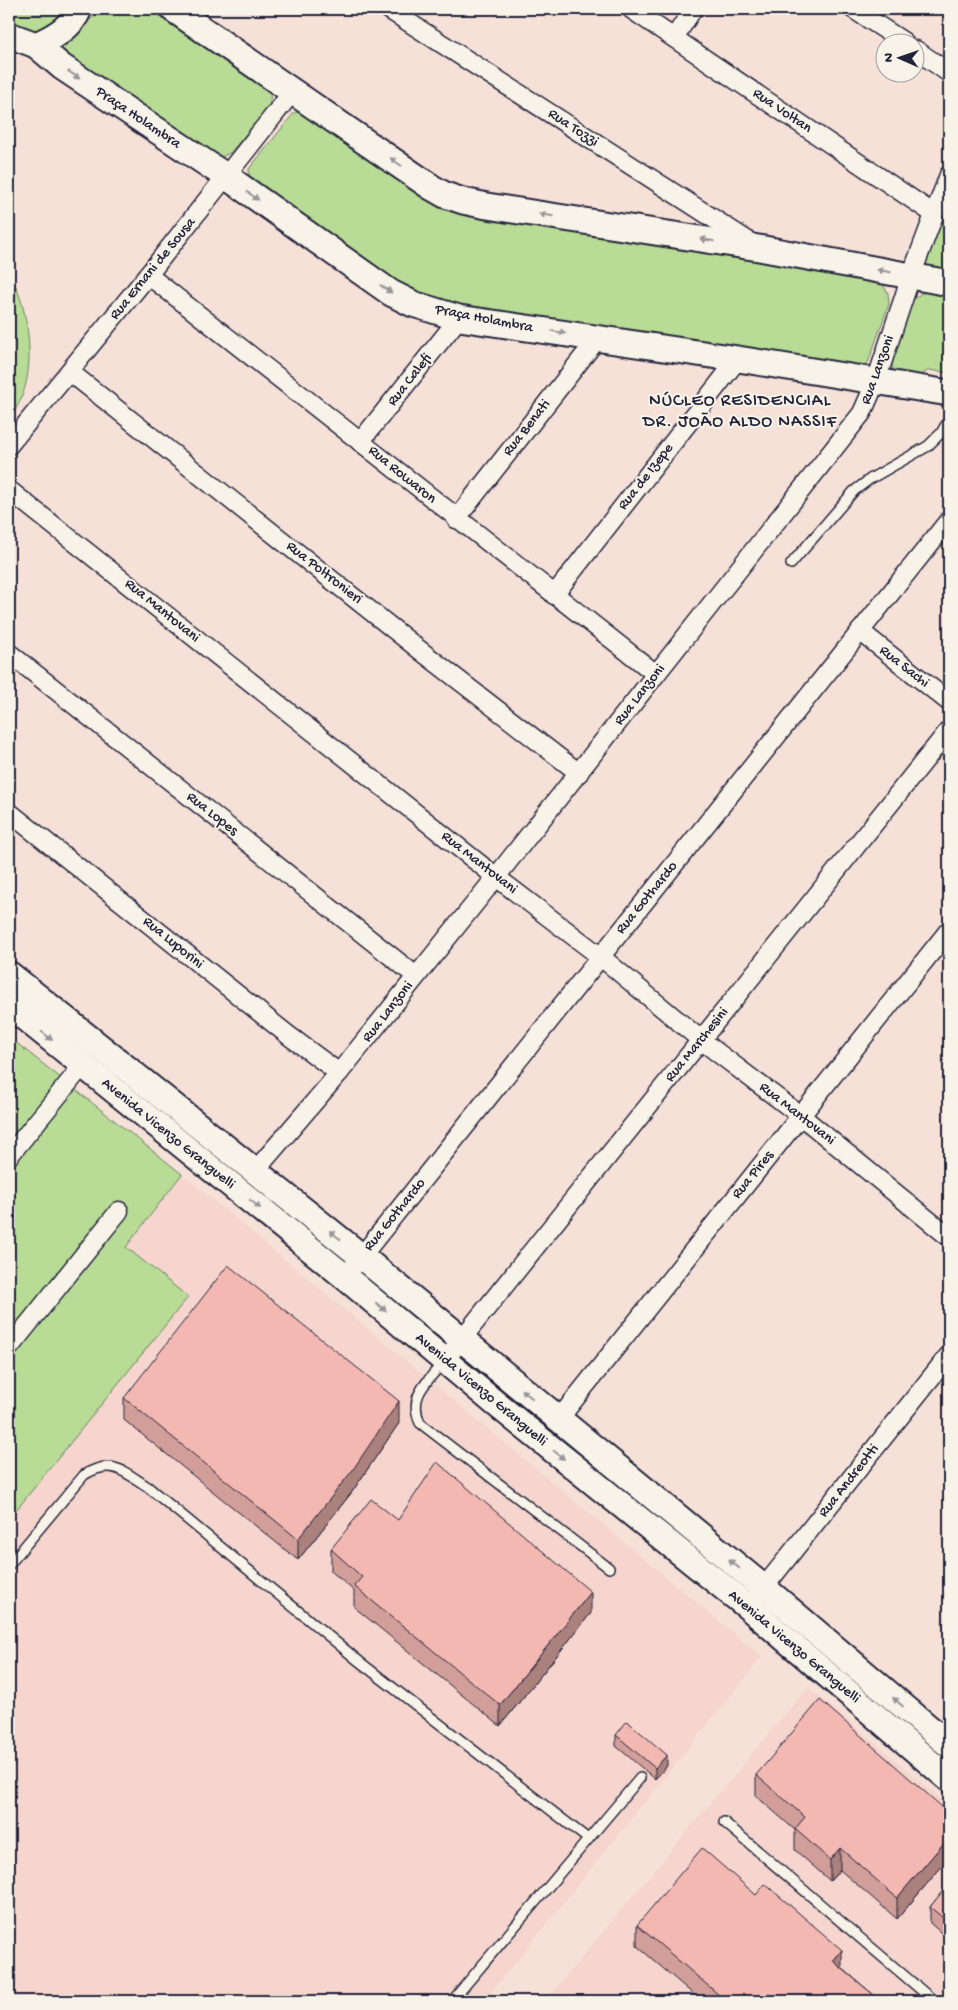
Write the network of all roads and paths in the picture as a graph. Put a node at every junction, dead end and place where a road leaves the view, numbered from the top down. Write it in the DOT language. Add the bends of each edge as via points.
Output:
graph roads {
  1 [pos="173,9"];
  2 [pos="388,9"];
  3 [pos="631,9"];
  4 [pos="693,9"];
  5 [pos="853,9"];
  6 [pos="82,12"];
  7 [pos="889,32"];
  8 [pos="674,38"];
  9 [pos="20,44"];
  10 [pos="926,57"];
  11 [pos="949,73"];
  12 [pos="293,91"];
  13 [pos="949,175"];
  14 [pos="227,177"];
  15 [pos="934,214"];
  16 [pos="759,248"];
  17 [pos="148,275"];
  18 [pos="911,276"];
  19 [pos="949,283"];
  20 [pos="459,318"];
  21 [pos="598,338"];
  22 [pos="738,359"];
  23 [pos="70,372"];
  24 [pos="876,381"];
  25 [pos="949,394"];
  26 [pos="949,419"];
  27 [pos="360,442"];
  28 [pos="9,445"];
  29 [pos="9,490"];
  30 [pos="456,519"];
  31 [pos="949,520"];
  32 [pos="791,564"];
  33 [pos="554,595"];
  34 [pos="860,631"];
  35 [pos="9,653"];
  36 [pos="656,674"];
  37 [pos="949,702"];
  38 [pos="949,730"];
  39 [pos="580,773"];
  40 [pos="9,812"];
  41 [pos="496,877"];
  42 [pos="949,930"];
  43 [pos="600,957"];
  44 [pos="9,974"];
  45 [pos="416,976"];
  46 [pos="9,1005"];
  47 [pos="700,1040"];
  48 [pos="82,1065"];
  49 [pos="339,1074"];
  50 [pos="801,1116"];
  51 [pos="9,1156"];
  52 [pos="255,1171"];
  53 [pos="119,1211"];
  54 [pos="949,1236"];
  55 [pos="362,1257"];
  56 [pos="346,1277"];
  57 [pos="462,1341"];
  58 [pos="9,1348"];
  59 [pos="949,1355"];
  60 [pos="445,1360"];
  61 [pos="558,1420"];
  62 [pos="9,1565"];
  63 [pos="610,1568"];
  64 [pos="764,1588"];
  65 [pos="748,1607"];
  66 [pos="811,1645"];
  67 [pos="919,1720"];
  68 [pos="903,1740"];
  69 [pos="949,1745"];
  70 [pos="640,1778"];
  71 [pos="949,1780"];
  72 [pos="724,1822"];
  73 [pos="588,1839"];
  74 [pos="452,2001"];
  75 [pos="934,2001"];
  1 -- 12 [label="street"];
  2 -- 16 [label="street, Rua Tozzi"];
  3 -- 8 [label="street, Rua Voltan"];
  4 -- 8 [label="street"];
  5 -- 7 [label="street"];
  6 -- 9 [label="street" via="58,34"];
  8 -- 15 [label="street, Rua Voltan"];
  9 -- 14 [label="street, Praça Holambra, one-way" via="62,67"];
  10 -- 11 [label="street"];
  12 -- 14 [label="street, Rua Ernani de Sousa"];
  16 -- 12 [label="street, one-way" via="463,201 445,195"];
  13 -- 15 [label="street, Rua Lanzoni"];
  14 -- 17 [label="street, Rua Ernani de Sousa"];
  14 -- 20 [label="street, Praça Holambra, one-way" via="391,293 413,304"];
  15 -- 18 [label="street, Rua Lanzoni"];
  18 -- 16 [label="street, one-way"];
  17 -- 23 [label="street, Rua Ernani de Sousa"];
  17 -- 27 [label="street, Rua Rowaron"];
  18 -- 19 [label="street"];
  18 -- 24 [label="street, Rua Lanzoni"];
  20 -- 21 [label="street, Praça Holambra, one-way"];
  20 -- 27 [label="street, Rua Calefi"];
  21 -- 22 [label="street, Praça Holambra"];
  21 -- 30 [label="street, Rua Benati"];
  22 -- 24 [label="street, Praça Holambra"];
  22 -- 33 [label="street, Rua de Izepe"];
  23 -- 28 [label="street, Rua Ernani de Sousa"];
  23 -- 39 [label="street, Rua Poltronieri"];
  24 -- 25 [label="street, Praça Holambra"];
  24 -- 36 [label="street, Rua Lanzoni" via="862,413"];
  26 -- 32 [label="lane" via="928,446 854,491"];
  27 -- 30 [label="street, Rua Rowaron"];
  29 -- 41 [label="street, Rua Mantovani"];
  30 -- 33 [label="street, Rua Rowaron"];
  31 -- 34 [label="street, Rua Gothardo"];
  33 -- 36 [label="street, Rua Rowaron"];
  34 -- 37 [label="street, Rua Sachi"];
  34 -- 43 [label="street, Rua Gothardo"];
  35 -- 45 [label="street, Rua Lopes"];
  36 -- 39 [label="street, Rua Lanzoni"];
  38 -- 47 [label="street, Rua Marchesini"];
  39 -- 41 [label="street, Rua Lanzoni"];
  40 -- 49 [label="street, Rua Luporini"];
  41 -- 43 [label="street, Rua Mantovani"];
  41 -- 45 [label="street, Rua Lanzoni"];
  42 -- 50 [label="street, Rua Pires"];
  43 -- 47 [label="street, Rua Mantovani"];
  43 -- 55 [label="street, Rua Gothardo"];
  44 -- 52 [label="street, Avenida Vicenzo Granguelli"];
  45 -- 49 [label="street, Rua Lanzoni"];
  46 -- 48 [label="street, Avenida Vicenzo Granguelli, one-way"];
  47 -- 50 [label="street, Rua Mantovani"];
  47 -- 57 [label="street, Rua Marchesini"];
  48 -- 51 [label="street"];
  48 -- 56 [label="street, Avenida Vicenzo Granguelli, one-way"];
  49 -- 52 [label="street, Rua Lanzoni"];
  50 -- 54 [label="street, Rua Mantovani"];
  50 -- 61 [label="street, Rua Pires"];
  55 -- 52 [label="street, Avenida Vicenzo Granguelli, one-way"];
  53 -- 58 [label="street"];
  55 -- 56 [label="street, Rua Gothardo"];
  55 -- 57 [label="street, Avenida Vicenzo Granguelli"];
  56 -- 60 [label="street, Avenida Vicenzo Granguelli, one-way"];
  57 -- 60 [label="street, Rua Marchesini"];
  61 -- 57 [label="street, Avenida Vicenzo Granguelli, one-way"];
  59 -- 64 [label="street, Rua Andreotti"];
  60 -- 63 [label="lane" via="417,1394 415,1411 420,1423"];
  60 -- 65 [label="street, Avenida Vicenzo Granguelli, one-way"];
  64 -- 61 [label="street, Avenida Vicenzo Granguelli, one-way"];
  62 -- 73 [label="lane" via="84,1475 96,1467 111,1466 125,1472 148,1486 360,1662"];
  64 -- 65 [label="street, Rua Andreotti"];
  64 -- 66 [label="street, Avenida Vicenzo Granguelli"];
  65 -- 66 [label="street, Avenida Vicenzo Granguelli"];
  67 -- 66 [label="street, Avenida Vicenzo Granguelli, one-way"];
  66 -- 68 [label="street, Avenida Vicenzo Granguelli"];
  67 -- 68 [label="street"];
  67 -- 69 [label="street, Avenida Vicenzo Granguelli"];
  68 -- 71 [label="street, Avenida Vicenzo Granguelli"];
  70 -- 73 [label="lane"];
  72 -- 75 [label="lane"];
  73 -- 74 [label="lane"];
}
